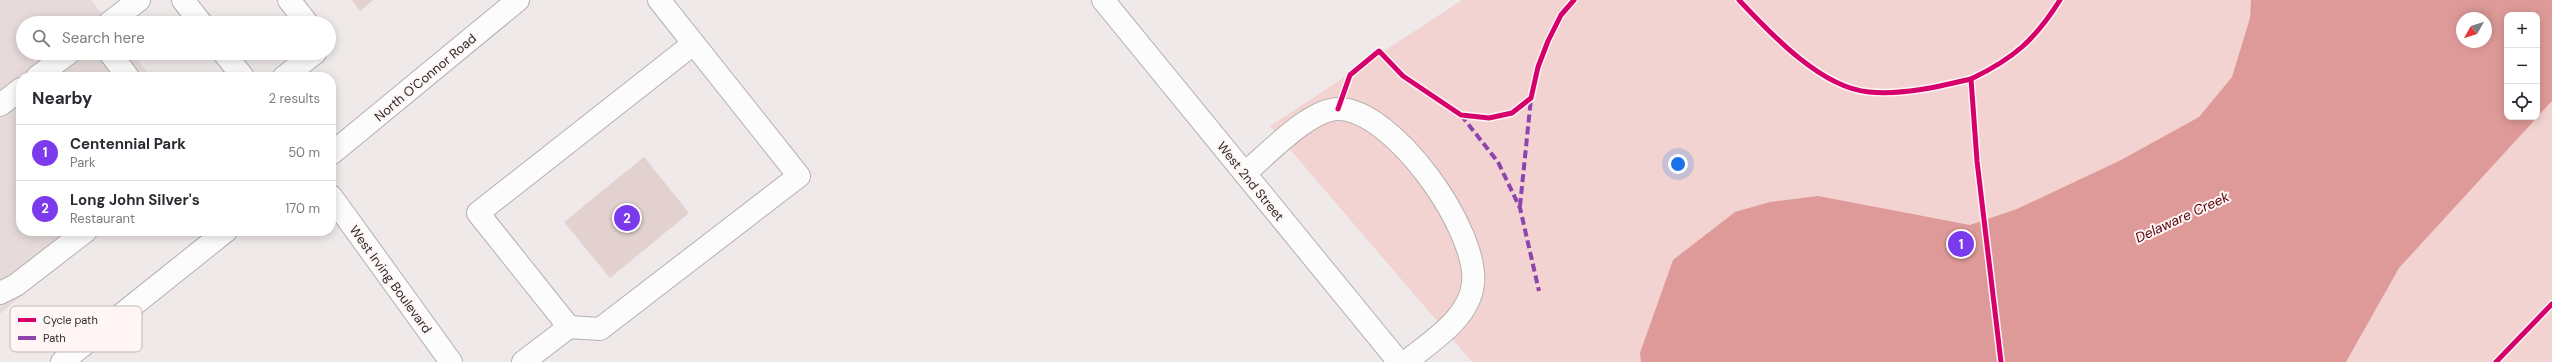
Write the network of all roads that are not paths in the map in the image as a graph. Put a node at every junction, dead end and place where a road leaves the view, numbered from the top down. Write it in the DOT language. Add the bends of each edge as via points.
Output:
graph roads {
  1 [pos="139,0"];
  2 [pos="183,0"];
  3 [pos="289,0"];
  4 [pos="518,0"];
  5 [pos="659,0"];
  6 [pos="1103,0"];
  7 [pos="118,16"];
  8 [pos="196,16"];
  9 [pos="302,16"];
  10 [pos="693,44"];
  11 [pos="60,60"];
  12 [pos="115,60"];
  13 [pos="230,60"];
  14 [pos="307,60"];
  15 [pos="44,72"];
  16 [pos="124,72"];
  17 [pos="239,72"];
  18 [pos="291,72"];
  19 [pos="16,93"];
  20 [pos="0,105"];
  21 [pos="336,150"];
  22 [pos="1245,173"];
  23 [pos="336,203"];
  24 [pos="80,236"];
  25 [pos="220,236"];
  26 [pos="0,293"];
  27 [pos="132,306"];
  28 [pos="569,327"];
  29 [pos="75,352"];
  30 [pos="62,362"];
  31 [pos="451,362"];
  32 [pos="523,362"];
  33 [pos="1399,362"];
  34 [pos="1406,362"];
  1 -- 7 [label="main road"];
  2 -- 8 [label="main road"];
  3 -- 9 [label="main road"];
  4 -- 21 [label="main road, North O'Connor Road"];
  5 -- 10 [label="main road"];
  6 -- 22 [label="main road, West 2nd Street"];
  10 -- 28 [label="main road" via="478,213"];
  10 -- 28 [label="main road" via="799,176 600,329"];
  11 -- 15 [label="main road"];
  12 -- 16 [label="main road"];
  13 -- 17 [label="main road"];
  14 -- 18 [label="main road"];
  19 -- 20 [label="main road"];
  22 -- 33 [label="main road, West 2nd Street"];
  22 -- 34 [label="main road" via="1298,128 1318,115 1338,109 1358,114 1388,134 1423,166 1450,207 1469,253 1473,283 1467,302 1457,319"];
  23 -- 31 [label="main road, West Irving Boulevard"];
  24 -- 26 [label="main road" via="16,285"];
  25 -- 27 [label="main road"];
  28 -- 32 [label="main road"];
  29 -- 30 [label="main road"];
}
